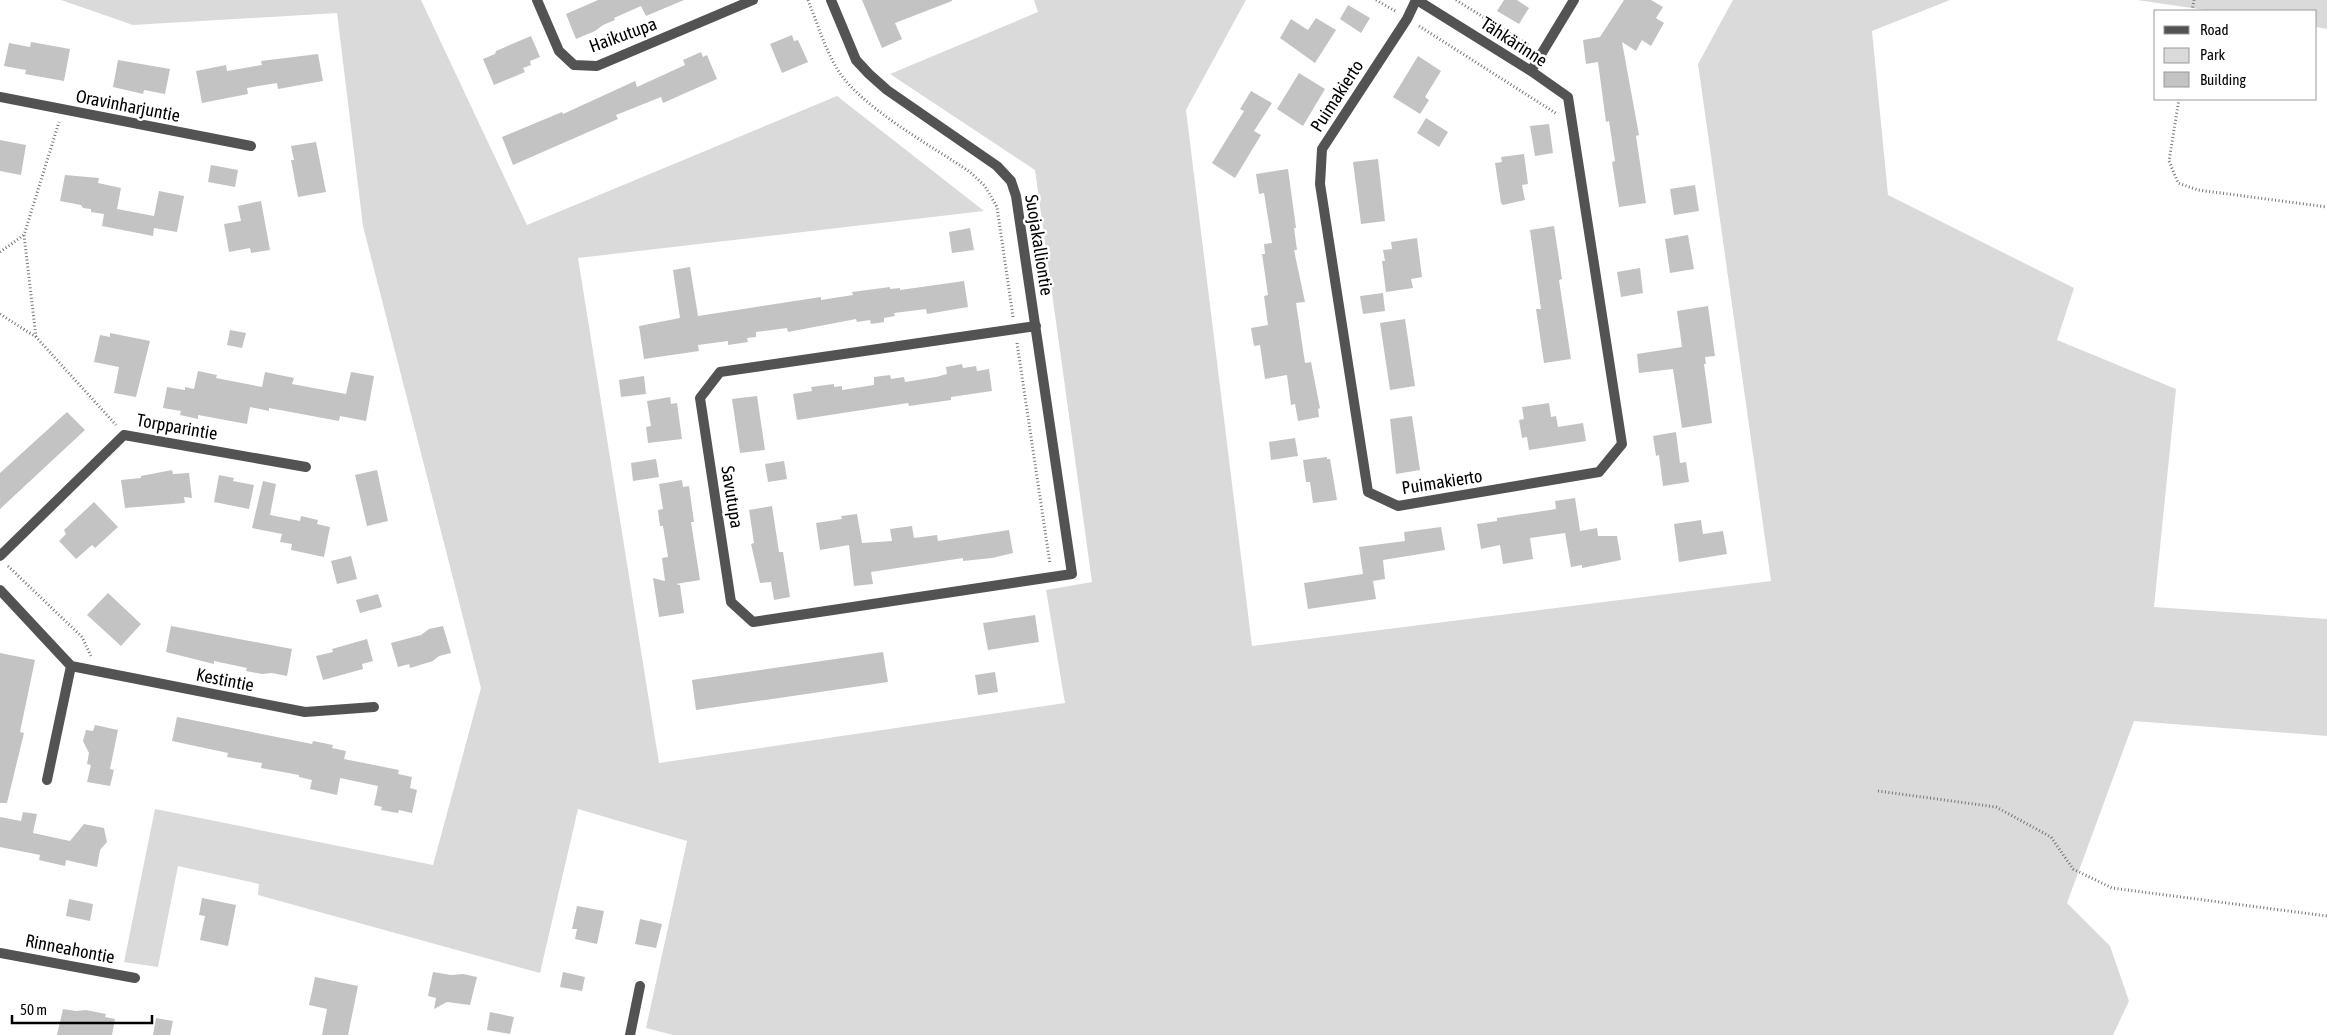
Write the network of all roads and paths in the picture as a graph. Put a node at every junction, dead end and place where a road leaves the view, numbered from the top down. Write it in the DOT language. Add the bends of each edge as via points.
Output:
graph roads {
  1 [pos="537,0"];
  2 [pos="753,0"];
  3 [pos="808,0"];
  4 [pos="832,0"];
  5 [pos="1377,0"];
  6 [pos="1416,0"];
  7 [pos="1456,0"];
  8 [pos="1574,0"];
  9 [pos="1407,18"];
  10 [pos="1542,54"];
  11 [pos="1531,71"];
  12 [pos="0,97"];
  13 [pos="1568,98"];
  14 [pos="2178,100"];
  15 [pos="63,110"];
  16 [pos="1573,125"];
  17 [pos="251,146"];
  18 [pos="2327,207"];
  19 [pos="24,235"];
  20 [pos="0,252"];
  21 [pos="0,314"];
  22 [pos="1036,326"];
  23 [pos="1015,329"];
  24 [pos="36,337"];
  25 [pos="124,434"];
  26 [pos="306,467"];
  27 [pos="0,556"];
  28 [pos="7,565"];
  29 [pos="1072,574"];
  30 [pos="1052,577"];
  31 [pos="0,590"];
  32 [pos="71,666"];
  33 [pos="98,671"];
  34 [pos="374,706"];
  35 [pos="47,780"];
  36 [pos="1878,790"];
  37 [pos="2327,916"];
  38 [pos="0,953"];
  39 [pos="134,978"];
  40 [pos="640,986"];
  41 [pos="630,1035"];
  1 -- 2 [label="street, Haikutupa" via="559,51 574,65 597,66"];
  3 -- 23 [label="path" via="836,67 850,86 866,102 970,172 985,186 997,207"];
  4 -- 22 [label="street, Suojakalliontie" via="856,60 869,74 887,90 998,166 1011,181"];
  5 -- 9 [label="path"];
  6 -- 9 [label="street, Puimakierto"];
  6 -- 11 [label="street, Tähkärinne"];
  7 -- 10 [label="path"];
  8 -- 10 [label="street"];
  9 -- 16 [label="path"];
  9 -- 16 [label="street, Puimakierto" via="1322,149 1320,184 1368,492 1398,506 1599,472 1622,444"];
  10 -- 11 [label="street"];
  11 -- 13 [label="street, Tähkärinne"];
  12 -- 15 [label="street, Oravinharjuntie"];
  13 -- 16 [label="street, Puimakierto"];
  14 -- 18 [label="path" via="2169,162 2178,183 2198,190"];
  15 -- 17 [label="street, Oravinharjuntie"];
  15 -- 19 [label="path"];
  19 -- 20 [label="path"];
  19 -- 24 [label="path"];
  21 -- 24 [label="path"];
  22 -- 23 [label="street, Savutupa"];
  22 -- 29 [label="street, Suojakalliontie"];
  23 -- 30 [label="path"];
  23 -- 30 [label="street, Savutupa" via="720,372 700,398 731,602 753,622"];
  24 -- 25 [label="path"];
  25 -- 26 [label="street, Torpparintie"];
  25 -- 27 [label="street, Torpparintie"];
  28 -- 33 [label="path" via="82,637"];
  29 -- 30 [label="street, Savutupa"];
  31 -- 32 [label="street"];
  32 -- 33 [label="street, Kestintie"];
  32 -- 35 [label="street"];
  33 -- 34 [label="street, Kestintie" via="304,712"];
  36 -- 37 [label="path" via="1996,807 2051,837 2073,869 2112,888"];
  38 -- 39 [label="street, Rinneahontie"];
  40 -- 41 [label="street"];
}
